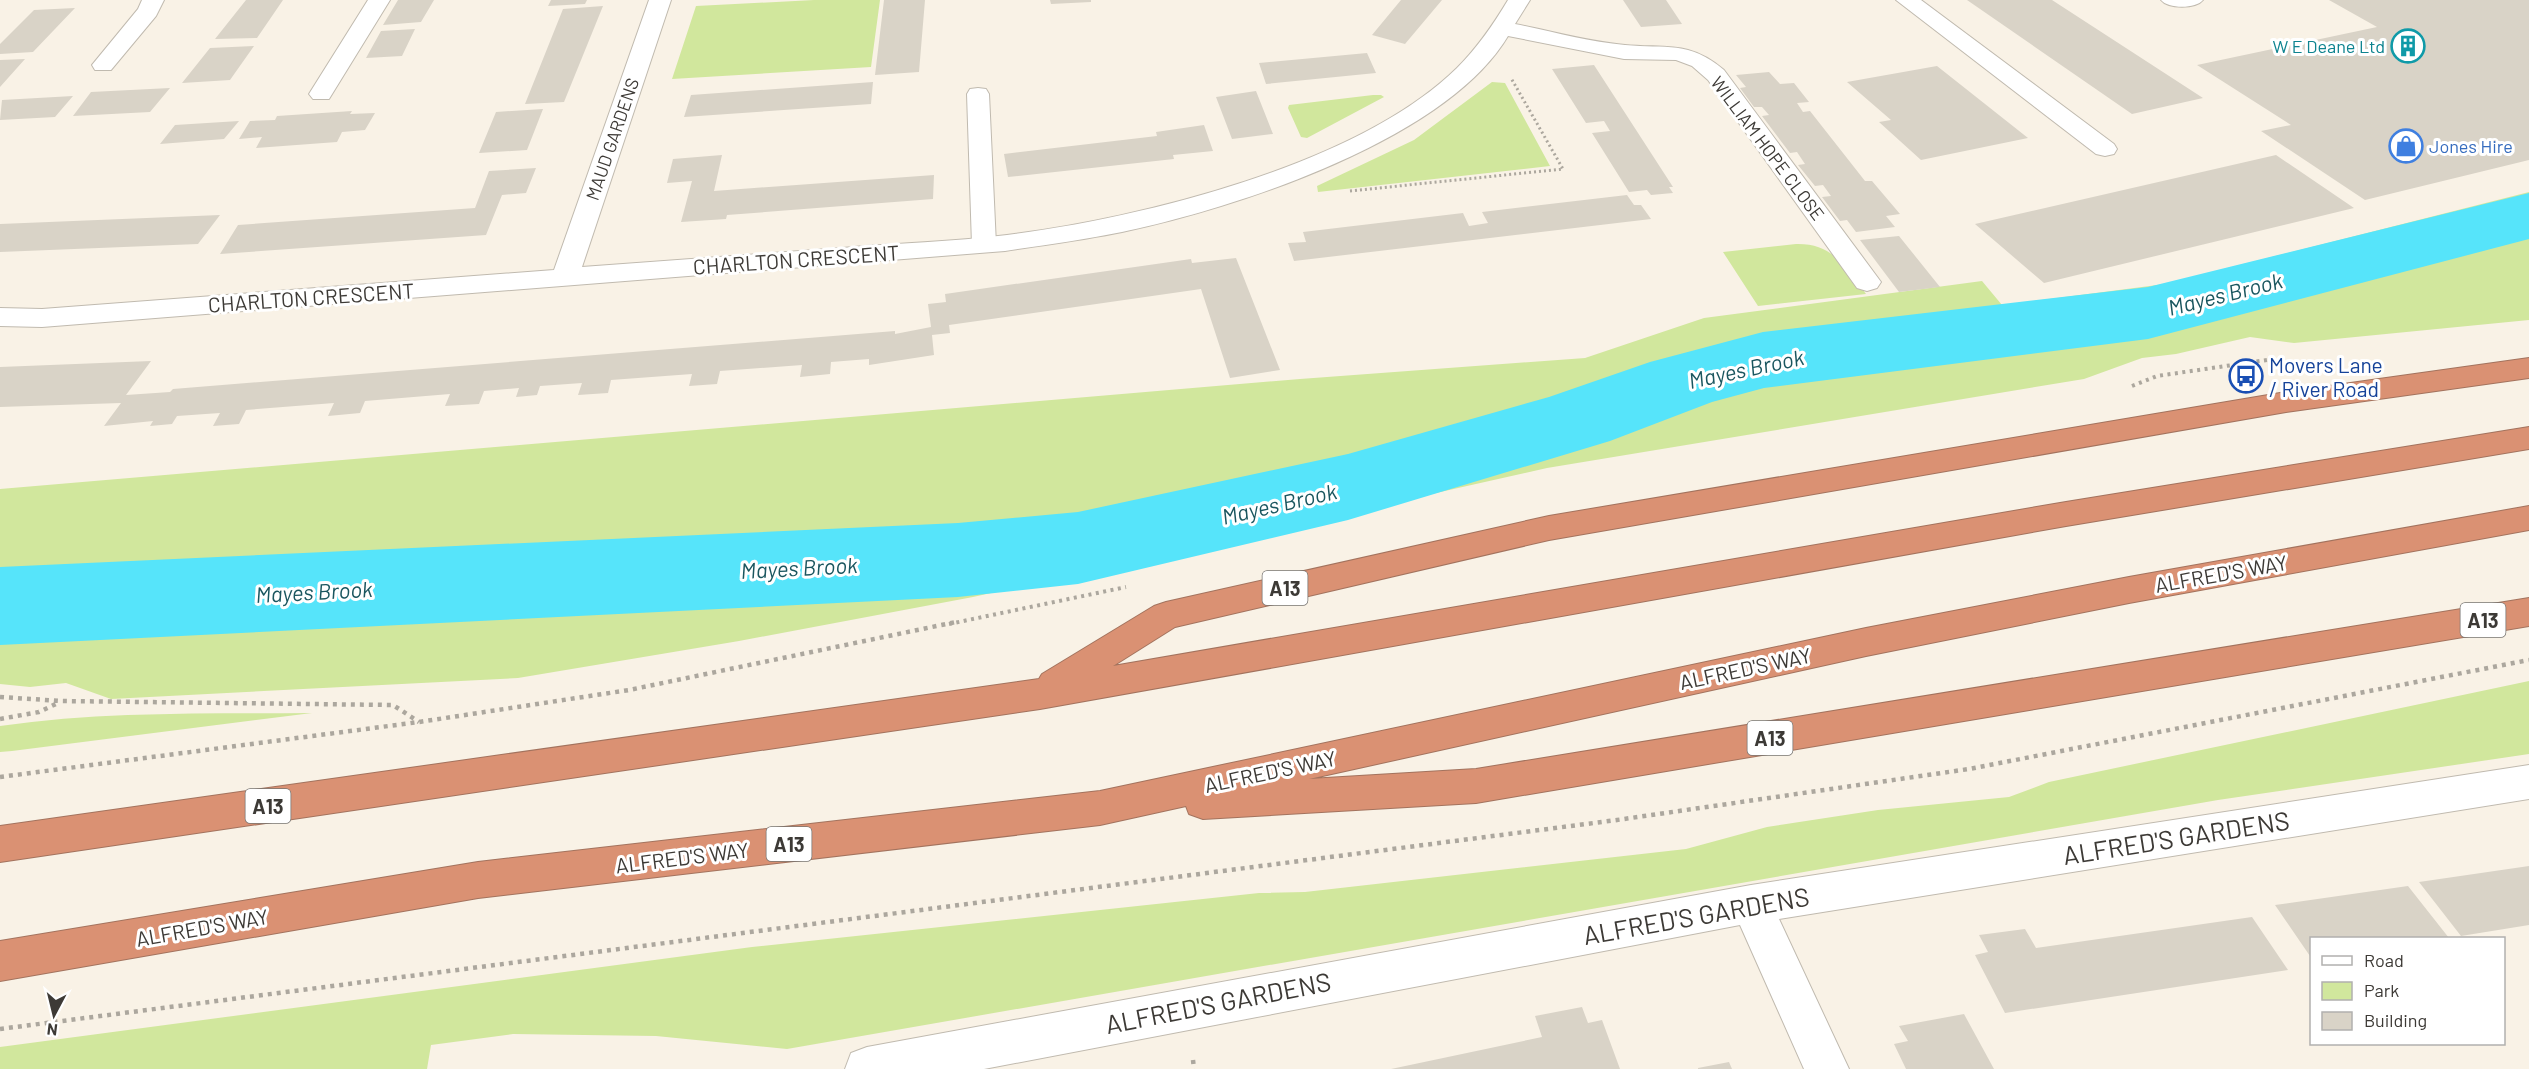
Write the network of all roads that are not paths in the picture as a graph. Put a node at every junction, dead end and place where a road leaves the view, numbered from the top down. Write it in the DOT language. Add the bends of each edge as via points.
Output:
graph roads {
  1 [pos="153,0"];
  2 [pos="379,0"];
  3 [pos="660,0"];
  4 [pos="1520,0"];
  5 [pos="1907,0"];
  6 [pos="2170,0"];
  7 [pos="2193,0"];
  8 [pos="1503,28"];
  9 [pos="104,65"];
  10 [pos="321,94"];
  11 [pos="978,94"];
  12 [pos="2105,149"];
  13 [pos="984,245"];
  14 [pos="565,277"];
  15 [pos="1867,282"];
  16 [pos="0,317"];
  17 [pos="2529,368"];
  18 [pos="2529,438"];
  19 [pos="2529,518"];
  20 [pos="2529,612"];
  21 [pos="1040,694"];
  22 [pos="2529,782"];
  23 [pos="1100,808"];
  24 [pos="0,844"];
  25 [pos="1752,904"];
  26 [pos="0,961"];
  27 [pos="867,1069"];
  28 [pos="1827,1069"];
  1 -- 9 [label="street"];
  2 -- 10 [label="street"];
  3 -- 14 [label="street, MAUD GARDENS"];
  4 -- 8 [label="street, CHARLTON CRESCENT"];
  5 -- 12 [label="street"];
  6 -- 7 [label="lane"];
  8 -- 13 [label="street, CHARLTON CRESCENT" via="1479,61 1433,98 1360,144 1257,185 1140,220"];
  8 -- 15 [label="street, WILLIAM HOPE CLOSE" via="1624,51 1679,53 1700,62 1716,75"];
  11 -- 13 [label="lane"];
  13 -- 14 [label="street, CHARLTON CRESCENT"];
  14 -- 16 [label="street, CHARLTON CRESCENT" via="42,318"];
  17 -- 21 [label="highway, A13" via="2286,402 1549,528 1166,616"];
  18 -- 21 [label="highway, A13" via="2054,516"];
  19 -- 23 [label="highway, ALFRED'S WAY / A13" via="1866,642"];
  20 -- 23 [label="highway, A13" via="1476,786"];
  21 -- 24 [label="highway, A13"];
  22 -- 25 [label="street, ALFRED'S GARDENS"];
  23 -- 26 [label="highway, ALFRED'S WAY / A13" via="478,880"];
  25 -- 27 [label="street, ALFRED'S GARDENS"];
  25 -- 28 [label="street"];
}
